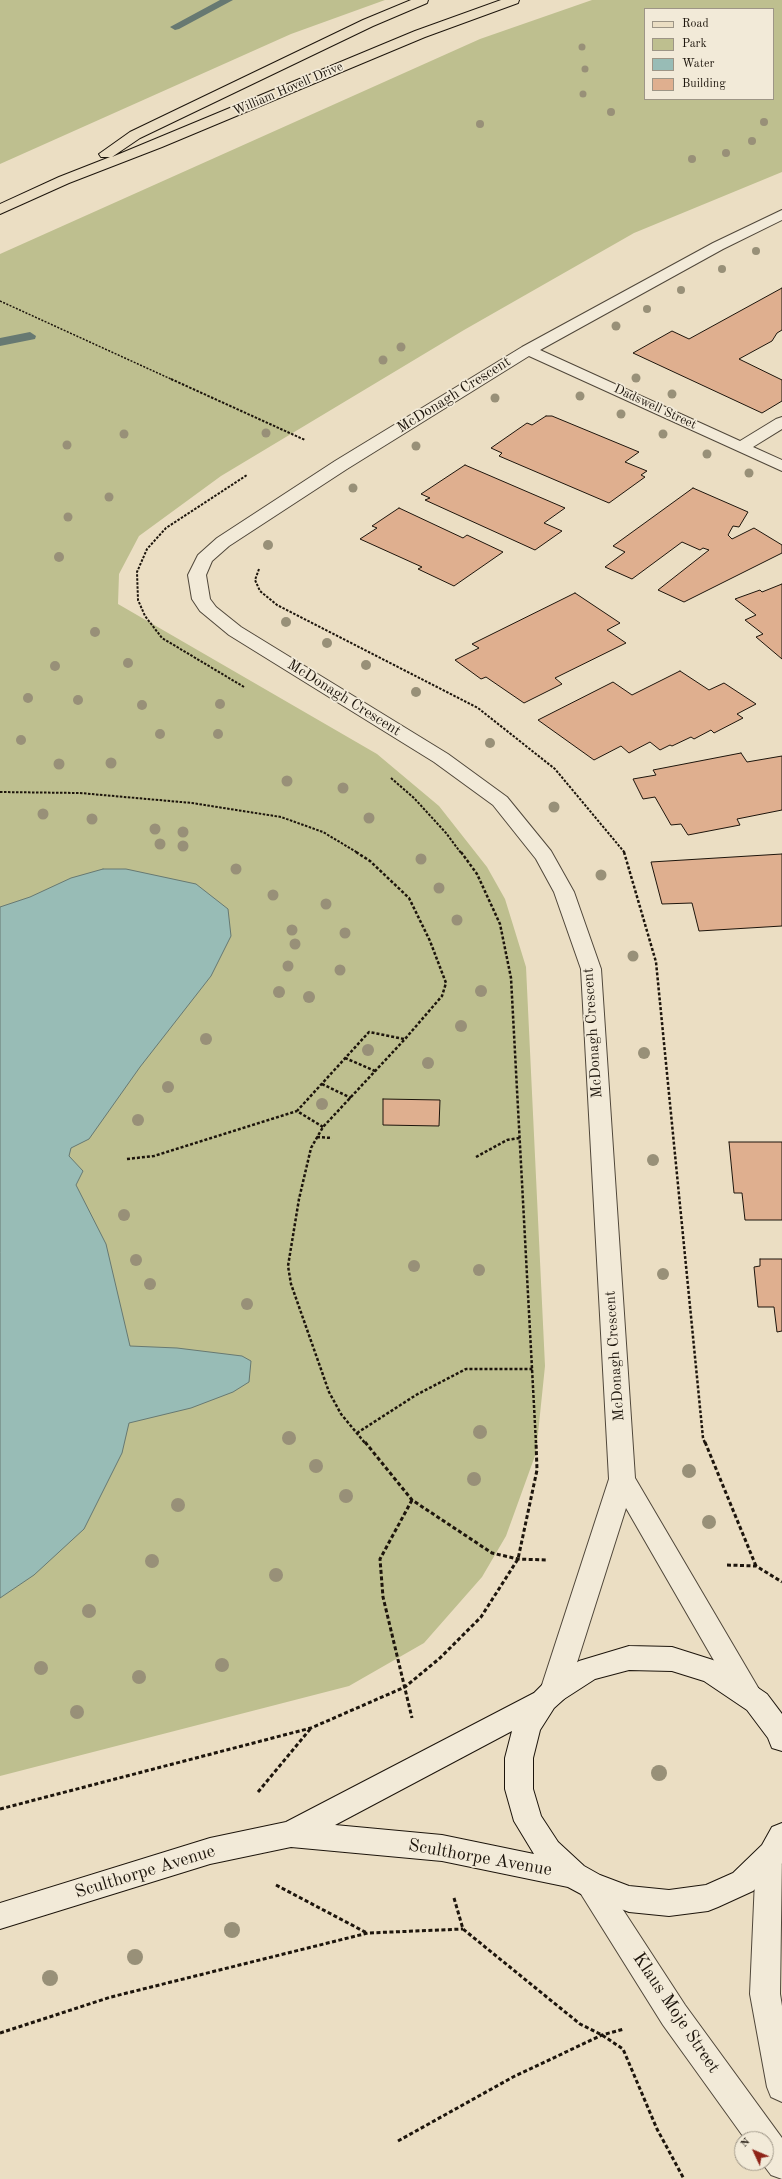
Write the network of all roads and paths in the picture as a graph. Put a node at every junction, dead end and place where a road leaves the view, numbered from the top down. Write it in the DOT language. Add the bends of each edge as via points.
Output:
graph roads {
  1 [pos="422,0"];
  2 [pos="513,0"];
  3 [pos="64,180"];
  4 [pos="0,210"];
  5 [pos="782,214"];
  6 [pos="0,301"];
  7 [pos="528,350"];
  8 [pos="782,422"];
  9 [pos="311,436"];
  10 [pos="305,440"];
  11 [pos="298,443"];
  12 [pos="741,447"];
  13 [pos="782,466"];
  14 [pos="248,475"];
  15 [pos="262,566"];
  16 [pos="250,690"];
  17 [pos="389,776"];
  18 [pos="0,792"];
  19 [pos="405,1039"];
  20 [pos="345,1058"];
  21 [pos="375,1071"];
  22 [pos="322,1084"];
  23 [pos="351,1098"];
  24 [pos="297,1111"];
  25 [pos="323,1127"];
  26 [pos="317,1137"];
  27 [pos="332,1138"];
  28 [pos="520,1138"];
  29 [pos="476,1157"];
  30 [pos="128,1159"];
  31 [pos="533,1369"];
  32 [pos="357,1433"];
  33 [pos="622,1479"];
  34 [pos="412,1500"];
  35 [pos="518,1559"];
  36 [pos="782,1582"];
  37 [pos="405,1687"];
  38 [pos="549,1696"];
  39 [pos="763,1701"];
  40 [pos="311,1728"];
  41 [pos="782,1739"];
  42 [pos="0,1809"];
  43 [pos="291,1834"];
  44 [pos="776,1850"];
  45 [pos="210,1851"];
  46 [pos="583,1880"];
  47 [pos="0,1916"];
  48 [pos="368,1933"];
  49 [pos="0,2033"];
  50 [pos="602,2035"];
  51 [pos="782,2087"];
  52 [pos="758,2131"];
  53 [pos="398,2140"];
  54 [pos="774,2153"];
  55 [pos="782,2164"];
  56 [pos="684,2179"];
  1 -- 3 [label="main road, William Hovell Drive" via="368,23 135,135"];
  2 -- 3 [label="main road, William Hovell Drive" via="420,34"];
  3 -- 4 [label="main road, William Hovell Drive"];
  5 -- 7 [label="street, McDonagh Crescent"];
  6 -- 10 [label="path"];
  7 -- 12 [label="street, Dadswell Street"];
  7 -- 33 [label="street, McDonagh Crescent" via="341,465 223,542 204,559 197,575 201,599 209,611 235,631 441,758 500,801 544,856 564,892 591,969"];
  8 -- 12 [label="street"];
  9 -- 10 [label="path"];
  10 -- 11 [label="path"];
  12 -- 13 [label="street, Dadswell Street"];
  14 -- 16 [label="path" via="166,528 147,550 137,572 138,600 145,616 162,638"];
  15 -- 36 [label="path" via="255,580 260,591 277,605 478,708 490,717 555,769 624,851 656,962 703,1438 756,1566"];
  17 -- 28 [label="path" via="430,815 477,874 500,924 511,978"];
  18 -- 19 [label="path" via="80,793 192,803 280,817 323,832 370,861 409,898 430,941 446,983 442,996"];
  19 -- 20 [label="path" via="369,1032"];
  19 -- 21 [label="path"];
  20 -- 21 [label="path"];
  20 -- 22 [label="path"];
  21 -- 23 [label="path"];
  22 -- 23 [label="path"];
  22 -- 24 [label="path"];
  23 -- 25 [label="path"];
  24 -- 25 [label="path"];
  24 -- 30 [label="path" via="154,1156"];
  25 -- 26 [label="path"];
  26 -- 27 [label="path"];
  26 -- 32 [label="path" via="311,1148 299,1199 288,1266 291,1284 329,1392 341,1414"];
  28 -- 29 [label="path" via="507,1140"];
  28 -- 31 [label="path"];
  31 -- 32 [label="path" via="466,1369 416,1395"];
  31 -- 35 [label="path" via="537,1470"];
  32 -- 34 [label="path"];
  33 -- 38 [label="street, McDonagh Crescent"];
  33 -- 39 [label="street, McDonagh Crescent"];
  34 -- 35 [label="path" via="492,1553"];
  34 -- 37 [label="path" via="380,1559 383,1596"];
  35 -- 37 [label="path" via="481,1617 440,1658"];
  37 -- 40 [label="path"];
  38 -- 39 [label="street, Sculthorpe Avenue" via="588,1669 629,1658 658,1658 672,1659 714,1672"];
  38 -- 43 [label="street, Sculthorpe Avenue"];
  38 -- 46 [label="street" via="527,1726 518,1758 519,1789 528,1821 548,1851"];
  39 -- 41 [label="street"];
  40 -- 42 [label="path"];
  40 -- 45 [label="path"];
  43 -- 45 [label="street, Sculthorpe Avenue"];
  43 -- 46 [label="street, Sculthorpe Avenue" via="442,1848"];
  44 -- 46 [label="street" via="743,1882 708,1898 669,1903 629,1899"];
  44 -- 51 [label="street" via="765,1994"];
  45 -- 47 [label="street, Sculthorpe Avenue"];
  45 -- 48 [label="path"];
  46 -- 52 [label="street, Klaus Moje Street" via="674,2015"];
  48 -- 49 [label="path" via="110,1997"];
  48 -- 50 [label="path" via="463,1929 580,2024"];
  50 -- 53 [label="path" via="513,2077"];
  50 -- 56 [label="path" via="623,2049 657,2129"];
  54 -- 55 [label="street"];
}
